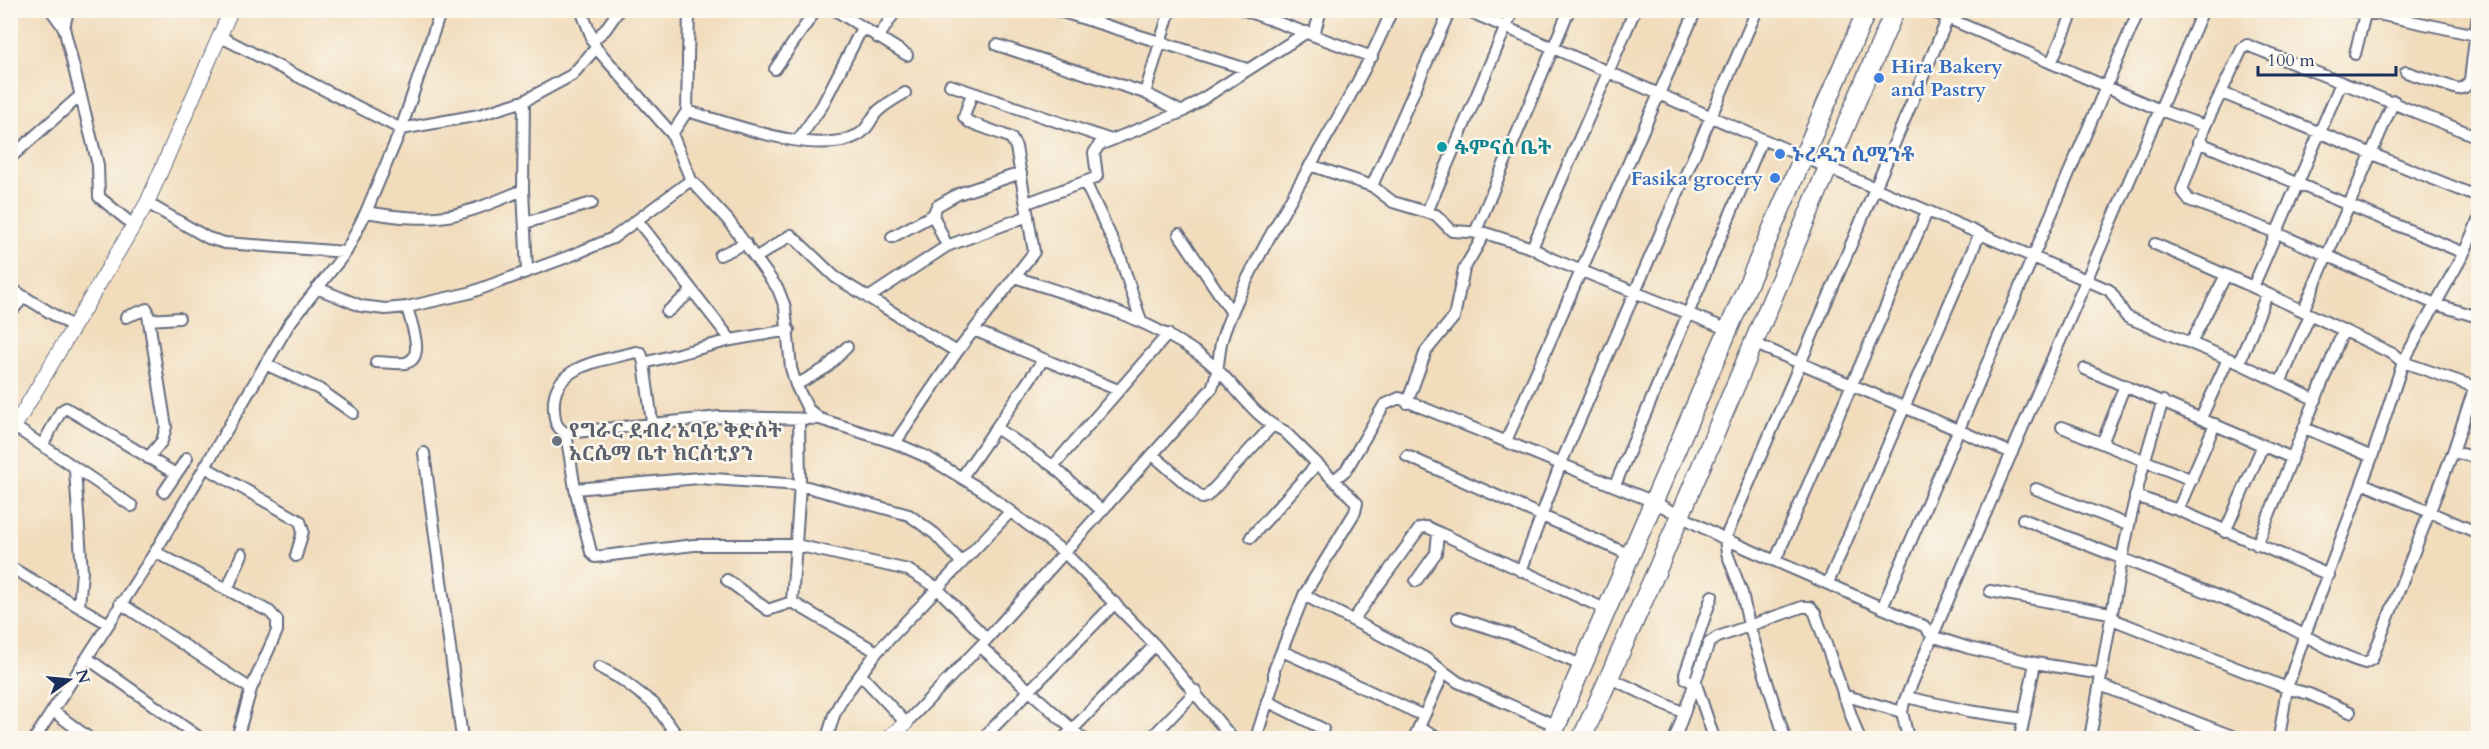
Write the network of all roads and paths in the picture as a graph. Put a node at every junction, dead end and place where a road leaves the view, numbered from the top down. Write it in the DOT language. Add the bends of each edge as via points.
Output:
graph roads {
  1 [pos="51,10"];
  2 [pos="68,10"];
  3 [pos="231,10"];
  4 [pos="441,10"];
  5 [pos="581,10"];
  6 [pos="619,10"];
  7 [pos="689,10"];
  8 [pos="816,10"];
  9 [pos="835,10"];
  10 [pos="896,10"];
  11 [pos="1056,10"];
  12 [pos="1170,10"];
  13 [pos="1321,10"];
  14 [pos="1392,10"];
  15 [pos="1450,10"];
  16 [pos="1466,10"];
  17 [pos="1513,10"];
  18 [pos="1569,10"];
  19 [pos="1635,10"];
  20 [pos="1696,10"];
  21 [pos="1756,10"];
  22 [pos="1867,10"];
  23 [pos="1895,10"];
  24 [pos="1929,10"];
  25 [pos="2074,10"];
  26 [pos="2139,10"];
  27 [pos="2203,10"];
  28 [pos="2350,10"];
  29 [pos="1251,11"];
  30 [pos="2364,14"];
  31 [pos="2478,14"];
  32 [pos="1948,18"];
  33 [pos="64,28"];
  34 [pos="862,28"];
  35 [pos="1505,28"];
  36 [pos="1310,33"];
  37 [pos="2476,35"];
  38 [pos="221,37"];
  39 [pos="878,38"];
  40 [pos="1160,42"];
  41 [pos="594,45"];
  42 [pos="997,45"];
  43 [pos="1552,48"];
  44 [pos="907,54"];
  45 [pos="2355,54"];
  46 [pos="1372,57"];
  47 [pos="2051,63"];
  48 [pos="775,69"];
  49 [pos="1247,69"];
  50 [pos="1608,72"];
  51 [pos="2406,72"];
  52 [pos="2341,83"];
  53 [pos="950,85"];
  54 [pos="2106,87"];
  55 [pos="905,93"];
  56 [pos="972,93"];
  57 [pos="1145,93"];
  58 [pos="2222,93"];
  59 [pos="81,95"];
  60 [pos="1659,96"];
  61 [pos="524,101"];
  62 [pos="2394,102"];
  63 [pos="2160,110"];
  64 [pos="687,111"];
  65 [pos="1182,112"];
  66 [pos="1710,117"];
  67 [pos="2205,126"];
  68 [pos="401,129"];
  69 [pos="2318,133"];
  70 [pos="672,134"];
  71 [pos="2478,137"];
  72 [pos="798,140"];
  73 [pos="1111,140"];
  74 [pos="1762,140"];
  75 [pos="2198,142"];
  76 [pos="2371,154"];
  77 [pos="1803,156"];
  78 [pos="10,158"];
  79 [pos="1310,165"];
  80 [pos="1827,167"];
  81 [pos="1021,173"];
  82 [pos="691,180"];
  83 [pos="1085,182"];
  84 [pos="2297,184"];
  85 [pos="1372,186"];
  86 [pos="523,190"];
  87 [pos="1875,190"];
  88 [pos="2478,197"];
  89 [pos="147,203"];
  90 [pos="592,203"];
  91 [pos="1027,203"];
  92 [pos="2349,206"];
  93 [pos="366,212"];
  94 [pos="1427,212"];
  95 [pos="1927,212"];
  96 [pos="933,215"];
  97 [pos="1028,216"];
  98 [pos="637,220"];
  99 [pos="2478,221"];
  100 [pos="525,223"];
  101 [pos="134,225"];
  102 [pos="1980,232"];
  103 [pos="1480,233"];
  104 [pos="2277,233"];
  105 [pos="1179,234"];
  106 [pos="892,237"];
  107 [pos="746,243"];
  108 [pos="2155,244"];
  109 [pos="947,246"];
  110 [pos="1532,248"];
  111 [pos="346,252"];
  112 [pos="2464,253"];
  113 [pos="720,255"];
  114 [pos="2327,255"];
  115 [pos="2034,256"];
  116 [pos="757,257"];
  117 [pos="1581,270"];
  118 [pos="527,271"];
  119 [pos="2226,275"];
  120 [pos="1015,277"];
  121 [pos="2087,280"];
  122 [pos="2253,287"];
  123 [pos="10,288"];
  124 [pos="317,288"];
  125 [pos="692,291"];
  126 [pos="1636,292"];
  127 [pos="2267,294"];
  128 [pos="24,297"];
  129 [pos="868,298"];
  130 [pos="2435,304"];
  131 [pos="407,307"];
  132 [pos="667,312"];
  133 [pos="1232,313"];
  134 [pos="2306,313"];
  135 [pos="10,314"];
  136 [pos="1690,314"];
  137 [pos="126,317"];
  138 [pos="2478,317"];
  139 [pos="179,318"];
  140 [pos="149,320"];
  141 [pos="1141,321"];
  142 [pos="72,326"];
  143 [pos="789,330"];
  144 [pos="1729,330"];
  145 [pos="976,331"];
  146 [pos="2343,331"];
  147 [pos="1168,334"];
  148 [pos="731,340"];
  149 [pos="1753,343"];
  150 [pos="2191,344"];
  151 [pos="847,347"];
  152 [pos="957,352"];
  153 [pos="1043,360"];
  154 [pos="2233,361"];
  155 [pos="376,362"];
  156 [pos="1800,362"];
  157 [pos="2403,362"];
  158 [pos="644,363"];
  159 [pos="265,364"];
  160 [pos="2085,369"];
  161 [pos="1219,370"];
  162 [pos="2280,383"];
  163 [pos="1852,384"];
  164 [pos="796,385"];
  165 [pos="2125,385"];
  166 [pos="2477,387"];
  167 [pos="1118,390"];
  168 [pos="2316,400"];
  169 [pos="2163,401"];
  170 [pos="1407,403"];
  171 [pos="1905,406"];
  172 [pos="353,413"];
  173 [pos="2201,418"];
  174 [pos="799,419"];
  175 [pos="820,419"];
  176 [pos="652,422"];
  177 [pos="2215,424"];
  178 [pos="1272,426"];
  179 [pos="2062,427"];
  180 [pos="996,428"];
  181 [pos="2305,428"];
  182 [pos="1959,429"];
  183 [pos="13,431"];
  184 [pos="566,433"];
  185 [pos="1506,441"];
  186 [pos="2103,441"];
  187 [pos="895,443"];
  188 [pos="43,444"];
  189 [pos="2263,445"];
  190 [pos="2453,452"];
  191 [pos="424,453"];
  192 [pos="2012,453"];
  193 [pos="1153,455"];
  194 [pos="1407,456"];
  195 [pos="2372,457"];
  196 [pos="148,458"];
  197 [pos="187,458"];
  198 [pos="2292,458"];
  199 [pos="2478,458"];
  200 [pos="2143,459"];
  201 [pos="1561,463"];
  202 [pos="1317,464"];
  203 [pos="1053,466"];
  204 [pos="205,467"];
  205 [pos="75,470"];
  206 [pos="176,474"];
  207 [pos="962,477"];
  208 [pos="1334,480"];
  209 [pos="2192,480"];
  210 [pos="2362,483"];
  211 [pos="800,485"];
  212 [pos="1615,485"];
  213 [pos="575,489"];
  214 [pos="2037,489"];
  215 [pos="164,492"];
  216 [pos="2135,496"];
  217 [pos="1654,502"];
  218 [pos="132,507"];
  219 [pos="2178,510"];
  220 [pos="2429,510"];
  221 [pos="1011,511"];
  222 [pos="1102,511"];
  223 [pos="1542,515"];
  224 [pos="1678,516"];
  225 [pos="2023,519"];
  226 [pos="2128,525"];
  227 [pos="2225,532"];
  228 [pos="1438,533"];
  229 [pos="2478,533"];
  230 [pos="1251,537"];
  231 [pos="1725,539"];
  232 [pos="796,545"];
  233 [pos="2257,545"];
  234 [pos="155,552"];
  235 [pos="1064,552"];
  236 [pos="242,554"];
  237 [pos="1630,555"];
  238 [pos="296,556"];
  239 [pos="2121,559"];
  240 [pos="1775,561"];
  241 [pos="962,563"];
  242 [pos="10,567"];
  243 [pos="1521,571"];
  244 [pos="2329,575"];
  245 [pos="727,580"];
  246 [pos="1416,581"];
  247 [pos="1828,583"];
  248 [pos="936,587"];
  249 [pos="227,590"];
  250 [pos="1990,591"];
  251 [pos="1304,595"];
  252 [pos="1712,596"];
  253 [pos="792,602"];
  254 [pos="120,603"];
  255 [pos="1115,603"];
  256 [pos="79,606"];
  257 [pos="1882,608"];
  258 [pos="1607,610"];
  259 [pos="2110,614"];
  260 [pos="1458,618"];
  261 [pos="1353,620"];
  262 [pos="107,623"];
  263 [pos="1749,625"];
  264 [pos="1932,636"];
  265 [pos="2304,637"];
  266 [pos="983,642"];
  267 [pos="1155,645"];
  268 [pos="1282,651"];
  269 [pos="878,652"];
  270 [pos="87,658"];
  271 [pos="2035,663"];
  272 [pos="1581,665"];
  273 [pos="599,667"];
  274 [pos="1444,672"];
  275 [pos="861,675"];
  276 [pos="1610,678"];
  277 [pos="2101,679"];
  278 [pos="1695,684"];
  279 [pos="2288,688"];
  280 [pos="251,689"];
  281 [pos="1028,690"];
  282 [pos="1196,691"];
  283 [pos="1843,695"];
  284 [pos="1906,697"];
  285 [pos="1267,701"];
  286 [pos="53,711"];
  287 [pos="1902,712"];
  288 [pos="2350,712"];
  289 [pos="1684,713"];
  290 [pos="1424,716"];
  291 [pos="2024,719"];
  292 [pos="906,723"];
  293 [pos="1323,729"];
  294 [pos="1072,730"];
  295 [pos="1554,732"];
  296 [pos="1417,733"];
  297 [pos="1585,737"];
  298 [pos="35,738"];
  299 [pos="89,738"];
  300 [pos="200,738"];
  301 [pos="237,738"];
  302 [pos="462,738"];
  303 [pos="679,738"];
  304 [pos="827,738"];
  305 [pos="888,738"];
  306 [pos="983,738"];
  307 [pos="1064,738"];
  308 [pos="1082,738"];
  309 [pos="1151,738"];
  310 [pos="1232,738"];
  311 [pos="1256,738"];
  312 [pos="1439,738"];
  313 [pos="1675,738"];
  314 [pos="1714,738"];
  315 [pos="1785,738"];
  316 [pos="1859,738"];
  317 [pos="1908,738"];
  318 [pos="2020,738"];
  319 [pos="2090,738"];
  320 [pos="2237,738"];
  321 [pos="2279,738"];
  1 -- 33 [label="street"];
  2 -- 33 [label="street"];
  3 -- 38 [label="street"];
  4 -- 68 [label="street"];
  5 -- 41 [label="street"];
  6 -- 41 [label="street"];
  7 -- 64 [label="street"];
  8 -- 48 [label="street"];
  9 -- 34 [label="street"];
  10 -- 39 [label="street"];
  11 -- 40 [label="street"];
  12 -- 40 [label="street"];
  13 -- 36 [label="street"];
  14 -- 46 [label="street"];
  15 -- 85 [label="street"];
  16 -- 35 [label="street"];
  17 -- 35 [label="street"];
  18 -- 43 [label="street"];
  19 -- 50 [label="street"];
  20 -- 60 [label="street"];
  21 -- 66 [label="street"];
  22 -- 77 [label="highway"];
  23 -- 80 [label="highway"];
  24 -- 32 [label="street"];
  25 -- 47 [label="street"];
  26 -- 54 [label="street"];
  27 -- 63 [label="street"];
  28 -- 30 [label="street"];
  29 -- 36 [label="street"];
  30 -- 37 [label="street"];
  30 -- 45 [label="street"];
  31 -- 37 [label="street"];
  32 -- 47 [label="street"];
  32 -- 87 [label="street"];
  33 -- 59 [label="street"];
  34 -- 39 [label="street"];
  34 -- 72 [label="street" via="822,106"];
  35 -- 43 [label="street"];
  35 -- 94 [label="street"];
  36 -- 46 [label="street"];
  36 -- 49 [label="street"];
  37 -- 51 [label="street" via="2470,80 2465,87 2458,89"];
  38 -- 68 [label="street"];
  38 -- 89 [label="street"];
  39 -- 44 [label="street"];
  40 -- 49 [label="street"];
  40 -- 57 [label="street"];
  41 -- 61 [label="street" via="572,75"];
  41 -- 70 [label="street"];
  42 -- 57 [label="street"];
  43 -- 50 [label="street"];
  43 -- 103 [label="street"];
  46 -- 79 [label="street"];
  47 -- 54 [label="street"];
  49 -- 65 [label="street"];
  50 -- 60 [label="street"];
  50 -- 110 [label="street"];
  52 -- 58 [label="street" via="2247,45"];
  52 -- 62 [label="street"];
  52 -- 69 [label="street"];
  53 -- 56 [label="street"];
  54 -- 63 [label="street"];
  54 -- 115 [label="street"];
  55 -- 72 [label="street" via="878,111 859,135 827,142"];
  56 -- 73 [label="street"];
  56 -- 81 [label="street" via="964,117 1011,138"];
  57 -- 65 [label="street"];
  58 -- 67 [label="street"];
  58 -- 69 [label="street"];
  59 -- 78 [label="street"];
  59 -- 101 [label="street" via="98,165 99,197"];
  60 -- 66 [label="street"];
  60 -- 117 [label="street"];
  61 -- 68 [label="street" via="479,115"];
  61 -- 86 [label="street"];
  62 -- 71 [label="street"];
  62 -- 76 [label="street"];
  63 -- 67 [label="street"];
  63 -- 121 [label="street"];
  64 -- 70 [label="street"];
  64 -- 72 [label="street"];
  65 -- 73 [label="street"];
  66 -- 74 [label="street"];
  66 -- 126 [label="street"];
  67 -- 75 [label="street"];
  68 -- 93 [label="street"];
  69 -- 76 [label="street"];
  69 -- 84 [label="street"];
  70 -- 82 [label="street"];
  73 -- 83 [label="street" via="1099,145 1094,153 1097,176"];
  74 -- 77 [label="street"];
  74 -- 136 [label="street"];
  75 -- 84 [label="street"];
  75 -- 104 [label="street" via="2182,190 2184,196"];
  76 -- 88 [label="street"];
  76 -- 92 [label="street"];
  77 -- 80 [label="street"];
  77 -- 144 [label="highway"];
  79 -- 85 [label="street"];
  79 -- 133 [label="street" via="1274,226"];
  80 -- 87 [label="street"];
  80 -- 149 [label="highway"];
  81 -- 91 [label="street"];
  81 -- 96 [label="street" via="958,194 937,206"];
  82 -- 98 [label="street"];
  82 -- 107 [label="street"];
  83 -- 91 [label="street"];
  83 -- 141 [label="street" via="1120,256"];
  84 -- 92 [label="street"];
  84 -- 104 [label="street"];
  85 -- 94 [label="street" via="1393,202"];
  86 -- 93 [label="street" via="446,218 411,219"];
  86 -- 100 [label="street"];
  87 -- 95 [label="street"];
  87 -- 156 [label="street"];
  89 -- 101 [label="street"];
  89 -- 111 [label="street" via="208,238 225,243"];
  90 -- 100 [label="street"];
  91 -- 97 [label="street"];
  92 -- 112 [label="street"];
  92 -- 114 [label="street"];
  93 -- 111 [label="street"];
  94 -- 103 [label="street" via="1436,215 1452,231"];
  95 -- 102 [label="street"];
  95 -- 163 [label="street"];
  96 -- 106 [label="street"];
  96 -- 109 [label="street"];
  97 -- 109 [label="street"];
  97 -- 120 [label="street" via="1034,252"];
  98 -- 118 [label="street" via="613,238"];
  98 -- 125 [label="street"];
  99 -- 112 [label="street"];
  100 -- 118 [label="street"];
  101 -- 142 [label="street"];
  102 -- 115 [label="street"];
  102 -- 171 [label="street"];
  103 -- 110 [label="street"];
  103 -- 170 [label="street" via="1464,269 1454,317 1426,351"];
  104 -- 114 [label="street"];
  104 -- 122 [label="street"];
  105 -- 133 [label="street"];
  107 -- 113 [label="street"];
  107 -- 116 [label="street"];
  108 -- 119 [label="street"];
  109 -- 129 [label="street"];
  110 -- 117 [label="street"];
  111 -- 124 [label="street"];
  112 -- 130 [label="street"];
  114 -- 130 [label="street"];
  114 -- 134 [label="street"];
  115 -- 121 [label="street"];
  115 -- 182 [label="street"];
  116 -- 129 [label="street" via="790,235 835,277"];
  116 -- 143 [label="street" via="778,289"];
  117 -- 126 [label="street"];
  117 -- 185 [label="street"];
  118 -- 131 [label="street" via="469,293"];
  119 -- 122 [label="street"];
  119 -- 150 [label="street"];
  120 -- 141 [label="street"];
  120 -- 145 [label="street"];
  121 -- 150 [label="street" via="2109,290 2127,317"];
  121 -- 192 [label="street"];
  122 -- 127 [label="street"];
  123 -- 128 [label="street"];
  124 -- 131 [label="street" via="361,306"];
  124 -- 159 [label="street"];
  125 -- 132 [label="street"];
  125 -- 148 [label="street"];
  126 -- 136 [label="street"];
  126 -- 201 [label="street"];
  127 -- 134 [label="street"];
  127 -- 154 [label="street"];
  128 -- 135 [label="street"];
  128 -- 142 [label="street"];
  129 -- 152 [label="street"];
  130 -- 138 [label="street"];
  130 -- 157 [label="street"];
  131 -- 155 [label="street" via="417,345 413,358 406,363"];
  133 -- 161 [label="street" via="1222,342"];
  134 -- 146 [label="street"];
  134 -- 162 [label="street"];
  136 -- 144 [label="street"];
  136 -- 212 [label="street"];
  137 -- 140 [label="street" via="146,308"];
  139 -- 140 [label="street"];
  140 -- 196 [label="street" via="166,427 162,441"];
  141 -- 147 [label="street"];
  142 -- 183 [label="street"];
  143 -- 148 [label="street"];
  143 -- 164 [label="street"];
  144 -- 217 [label="highway"];
  145 -- 152 [label="street"];
  145 -- 153 [label="street"];
  146 -- 157 [label="street"];
  146 -- 168 [label="street"];
  147 -- 161 [label="street"];
  147 -- 167 [label="street"];
  148 -- 158 [label="street"];
  149 -- 156 [label="street"];
  149 -- 224 [label="highway"];
  150 -- 154 [label="street"];
  151 -- 164 [label="street" via="826,368"];
  152 -- 187 [label="street"];
  153 -- 167 [label="street"];
  153 -- 180 [label="street"];
  154 -- 162 [label="street"];
  154 -- 173 [label="street"];
  156 -- 163 [label="street"];
  156 -- 231 [label="street"];
  157 -- 166 [label="street"];
  157 -- 195 [label="street"];
  158 -- 176 [label="street"];
  158 -- 184 [label="street" via="639,352 581,366 564,376 553,399 555,423"];
  159 -- 172 [label="street" via="319,389"];
  159 -- 204 [label="street"];
  160 -- 165 [label="street"];
  161 -- 178 [label="street" via="1226,382"];
  161 -- 193 [label="street" via="1212,388"];
  162 -- 168 [label="street"];
  163 -- 171 [label="street"];
  163 -- 240 [label="street"];
  164 -- 175 [label="street" via="808,409"];
  165 -- 169 [label="street"];
  165 -- 186 [label="street"];
  166 -- 190 [label="street"];
  167 -- 203 [label="street"];
  168 -- 181 [label="street"];
  169 -- 173 [label="street"];
  169 -- 200 [label="street"];
  170 -- 185 [label="street"];
  170 -- 208 [label="street" via="1399,398 1384,405 1346,470"];
  171 -- 182 [label="street"];
  171 -- 247 [label="street"];
  173 -- 177 [label="street"];
  174 -- 175 [label="street"];
  174 -- 176 [label="street" via="718,417"];
  174 -- 211 [label="street"];
  175 -- 187 [label="street"];
  176 -- 184 [label="street"];
  177 -- 189 [label="street"];
  177 -- 209 [label="street"];
  178 -- 193 [label="street" via="1202,498"];
  178 -- 202 [label="street" via="1284,431"];
  179 -- 186 [label="street"];
  180 -- 203 [label="street"];
  180 -- 207 [label="street"];
  181 -- 195 [label="street"];
  181 -- 198 [label="street"];
  182 -- 192 [label="street"];
  182 -- 257 [label="street"];
  183 -- 188 [label="street"];
  184 -- 213 [label="street"];
  185 -- 201 [label="street"];
  186 -- 200 [label="street"];
  187 -- 207 [label="street"];
  188 -- 196 [label="street" via="66,408"];
  188 -- 205 [label="street"];
  189 -- 198 [label="street"];
  189 -- 227 [label="street"];
  190 -- 199 [label="street"];
  190 -- 220 [label="street"];
  191 -- 302 [label="street"];
  192 -- 264 [label="street"];
  193 -- 222 [label="street"];
  194 -- 223 [label="street"];
  195 -- 210 [label="street"];
  196 -- 206 [label="street"];
  197 -- 206 [label="street"];
  198 -- 233 [label="street"];
  200 -- 209 [label="street"];
  200 -- 216 [label="street"];
  201 -- 212 [label="street"];
  201 -- 223 [label="street"];
  202 -- 208 [label="street"];
  202 -- 230 [label="street"];
  203 -- 222 [label="street"];
  204 -- 234 [label="street"];
  204 -- 238 [label="street" via="300,521 303,531"];
  205 -- 218 [label="street"];
  205 -- 256 [label="street" via="82,572"];
  206 -- 215 [label="street"];
  207 -- 221 [label="street"];
  208 -- 251 [label="street" via="1357,504 1355,512"];
  209 -- 219 [label="street"];
  210 -- 220 [label="street"];
  210 -- 244 [label="street"];
  211 -- 213 [label="street" via="699,478"];
  211 -- 232 [label="street"];
  211 -- 241 [label="street" via="909,515 935,534"];
  212 -- 217 [label="street"];
  213 -- 232 [label="street" via="595,557 693,545"];
  214 -- 226 [label="street"];
  216 -- 219 [label="street"];
  216 -- 226 [label="street"];
  217 -- 224 [label="street"];
  217 -- 237 [label="highway"];
  219 -- 227 [label="street"];
  220 -- 229 [label="street"];
  220 -- 265 [label="street" via="2372,659 2365,663"];
  221 -- 235 [label="street"];
  221 -- 241 [label="street"];
  222 -- 235 [label="street"];
  223 -- 237 [label="street"];
  223 -- 243 [label="street"];
  224 -- 231 [label="street"];
  224 -- 276 [label="highway"];
  225 -- 239 [label="street"];
  226 -- 239 [label="street"];
  227 -- 233 [label="street"];
  228 -- 243 [label="street"];
  228 -- 246 [label="street" via="1436,553"];
  228 -- 261 [label="street" via="1420,528"];
  231 -- 240 [label="street"];
  231 -- 263 [label="street"];
  232 -- 248 [label="street" via="908,570"];
  232 -- 253 [label="street"];
  233 -- 244 [label="street"];
  234 -- 249 [label="street"];
  234 -- 254 [label="street"];
  235 -- 255 [label="street"];
  235 -- 266 [label="street"];
  236 -- 249 [label="street"];
  237 -- 258 [label="highway"];
  239 -- 259 [label="street"];
  239 -- 265 [label="street" via="2276,620"];
  240 -- 247 [label="street"];
  241 -- 248 [label="street"];
  242 -- 256 [label="street"];
  243 -- 258 [label="street"];
  244 -- 265 [label="street"];
  245 -- 253 [label="street" via="768,610"];
  247 -- 257 [label="street"];
  248 -- 266 [label="street"];
  248 -- 269 [label="street"];
  249 -- 280 [label="street" via="270,612 277,620 277,632"];
  250 -- 259 [label="street"];
  251 -- 261 [label="street"];
  251 -- 268 [label="street"];
  252 -- 278 [label="street" via="1685,674"];
  253 -- 269 [label="street"];
  254 -- 262 [label="street"];
  254 -- 280 [label="street"];
  255 -- 267 [label="street"];
  255 -- 281 [label="street"];
  256 -- 262 [label="street"];
  257 -- 264 [label="street" via="1924,626"];
  258 -- 272 [label="highway"];
  259 -- 277 [label="street"];
  259 -- 279 [label="street" via="2117,621"];
  260 -- 272 [label="street" via="1512,635"];
  261 -- 274 [label="street"];
  262 -- 270 [label="street"];
  263 -- 278 [label="street" via="1709,643"];
  263 -- 283 [label="street" via="1810,607"];
  263 -- 315 [label="street"];
  264 -- 271 [label="street"];
  264 -- 284 [label="street"];
  265 -- 279 [label="street"];
  266 -- 281 [label="street"];
  266 -- 292 [label="street"];
  267 -- 282 [label="street"];
  267 -- 294 [label="street"];
  268 -- 285 [label="street"];
  268 -- 290 [label="street"];
  269 -- 275 [label="street"];
  270 -- 286 [label="street"];
  270 -- 300 [label="street"];
  271 -- 277 [label="street"];
  271 -- 291 [label="street"];
  272 -- 295 [label="highway"];
  273 -- 303 [label="street" via="654,704"];
  274 -- 290 [label="street"];
  274 -- 295 [label="street"];
  275 -- 292 [label="street"];
  275 -- 304 [label="street" via="834,715"];
  276 -- 289 [label="street"];
  276 -- 297 [label="highway"];
  277 -- 319 [label="street"];
  277 -- 320 [label="street"];
  278 -- 289 [label="street"];
  278 -- 314 [label="street"];
  279 -- 288 [label="street"];
  279 -- 321 [label="street"];
  280 -- 301 [label="street"];
  281 -- 294 [label="street"];
  281 -- 306 [label="street"];
  282 -- 309 [label="street"];
  282 -- 310 [label="street"];
  283 -- 287 [label="street"];
  283 -- 316 [label="street"];
  284 -- 287 [label="street"];
  284 -- 291 [label="street"];
  285 -- 293 [label="street"];
  285 -- 311 [label="street"];
  286 -- 298 [label="street"];
  286 -- 299 [label="street"];
  287 -- 317 [label="street"];
  289 -- 313 [label="street"];
  290 -- 296 [label="street"];
  291 -- 318 [label="street"];
  292 -- 305 [label="street"];
  294 -- 307 [label="street"];
  294 -- 308 [label="street"];
  296 -- 312 [label="street"];
}
